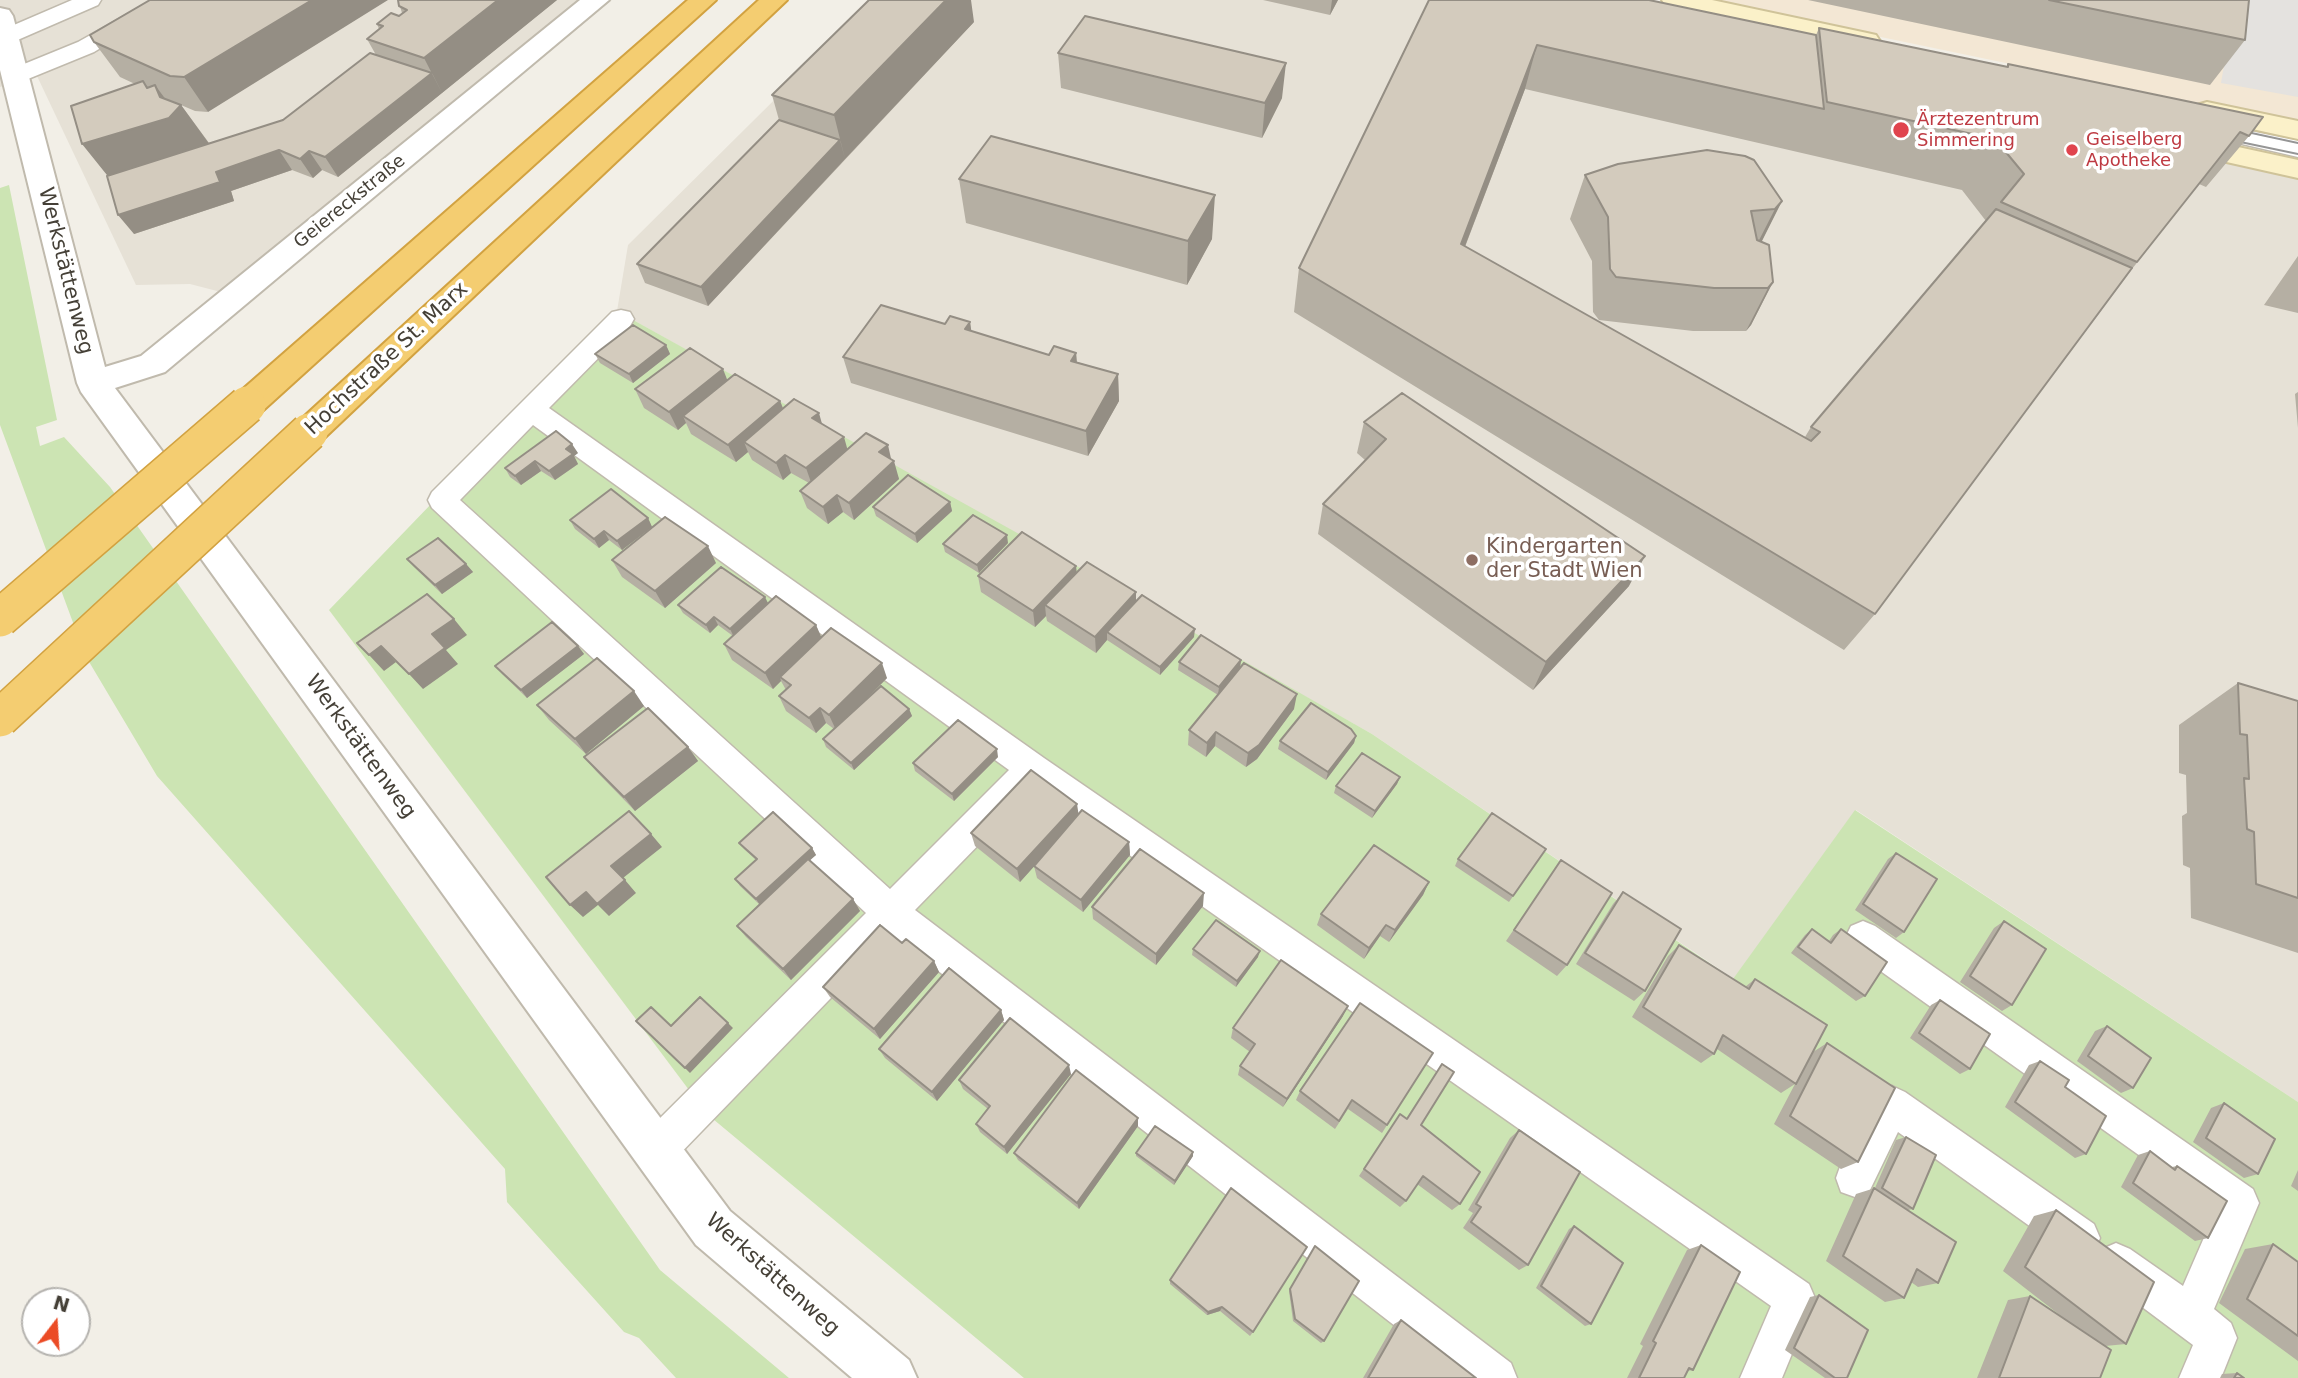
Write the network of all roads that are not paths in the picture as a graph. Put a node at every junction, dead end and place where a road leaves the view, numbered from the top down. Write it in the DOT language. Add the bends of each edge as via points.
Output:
graph roads {
  1 [pos="90,0"];
  2 [pos="169,0"];
  3 [pos="596,0"];
  4 [pos="703,0"];
  5 [pos="774,0"];
  6 [pos="1666,6"];
  7 [pos="3,27"];
  8 [pos="1886,53"];
  9 [pos="15,76"];
  10 [pos="2178,114"];
  11 [pos="2298,130"];
  12 [pos="2156,138"];
  13 [pos="2298,149"];
  14 [pos="2298,169"];
  15 [pos="621,319"];
  16 [pos="93,383"];
  17 [pos="532,410"];
  18 [pos="0,618"];
  19 [pos="0,718"];
  20 [pos="1032,768"];
  21 [pos="891,914"];
  22 [pos="1863,938"];
  23 [pos="656,1150"];
  24 [pos="1855,1178"];
  25 [pos="2191,1316"];
  26 [pos="891,1378"];
  27 [pos="1496,1378"];
  28 [pos="1761,1378"];
  29 [pos="2200,1378"];
  1 -- 7 [label="lane"];
  2 -- 9 [label="lane" via="86,47"];
  3 -- 16 [label="street, Geiereckstraße" via="153,364"];
  4 -- 18 [label="highway, bridge"];
  5 -- 19 [label="highway, Hochstraße St. Marx, bridge"];
  6 -- 8 [label="main road"];
  7 -- 9 [label="street, Werkstättenweg"];
  9 -- 16 [label="street, Werkstättenweg"];
  10 -- 11 [label="main road"];
  10 -- 13 [label="lane"];
  12 -- 14 [label="main road"];
  15 -- 17 [label="lane"];
  16 -- 23 [label="street, Werkstättenweg"];
  17 -- 20 [label="lane"];
  17 -- 21 [label="lane" via="442,500"];
  20 -- 21 [label="lane"];
  20 -- 28 [label="lane" via="1795,1298"];
  21 -- 23 [label="lane"];
  21 -- 27 [label="lane"];
  22 -- 25 [label="lane" via="2239,1203"];
  23 -- 26 [label="street, Werkstättenweg" via="713,1228"];
  24 -- 25 [label="lane" via="1892,1105"];
  25 -- 29 [label="lane" via="2216,1338"];
}
